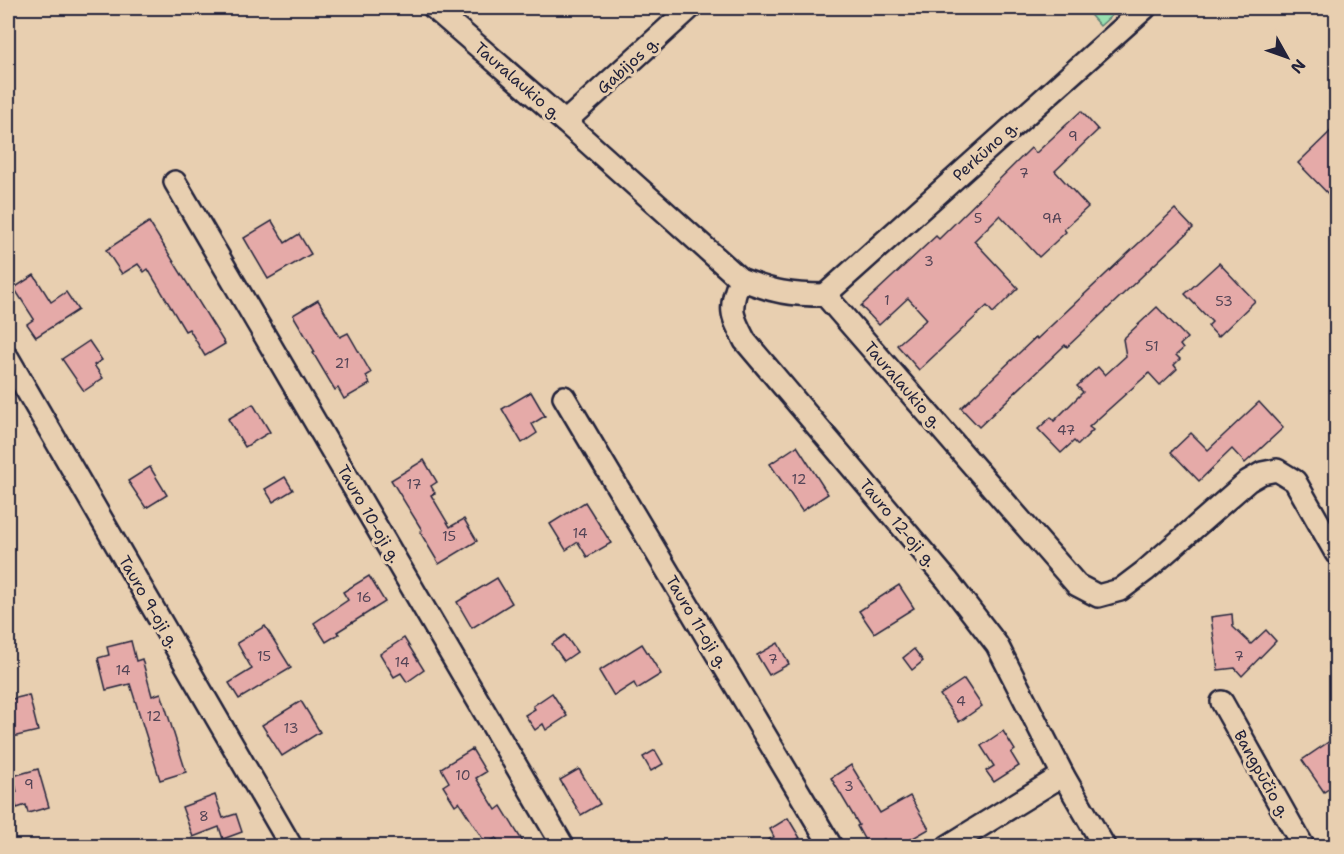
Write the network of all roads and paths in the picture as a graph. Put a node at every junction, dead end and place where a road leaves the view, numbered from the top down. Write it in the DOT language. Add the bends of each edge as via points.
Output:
graph roads {
  1 [pos="434,8"];
  2 [pos="690,8"];
  3 [pos="1145,8"];
  4 [pos="565,122"];
  5 [pos="175,183"];
  6 [pos="740,279"];
  7 [pos="825,295"];
  8 [pos="8,358"];
  9 [pos="564,398"];
  10 [pos="1336,553"];
  11 [pos="1222,702"];
  12 [pos="1063,776"];
  13 [pos="291,846"];
  14 [pos="563,846"];
  15 [pos="831,846"];
  16 [pos="948,846"];
  17 [pos="1104,846"];
  18 [pos="1303,846"];
  1 -- 4 [label="street, Tauralaukio g."];
  2 -- 4 [label="street, Gabijos g."];
  3 -- 7 [label="street, Perkūno g."];
  4 -- 6 [label="street, Tauralaukio g."];
  5 -- 14 [label="street, Tauro 10-oji g."];
  6 -- 7 [label="street, Tauralaukio g." via="770,291"];
  6 -- 12 [label="street, Tauro 12-oji g." via="732,303 735,322 745,342 998,645"];
  7 -- 10 [label="street, Tauralaukio g." via="1077,585 1098,596 1119,590 1145,572 1248,482 1277,470 1295,481"];
  8 -- 13 [label="street, Tauro 9-oji g."];
  9 -- 15 [label="street, Tauro 11-oji g."];
  11 -- 18 [label="street, Bangpūčio g."];
  12 -- 16 [label="street"];
  12 -- 17 [label="street, Tauro 12-oji g."];
}
